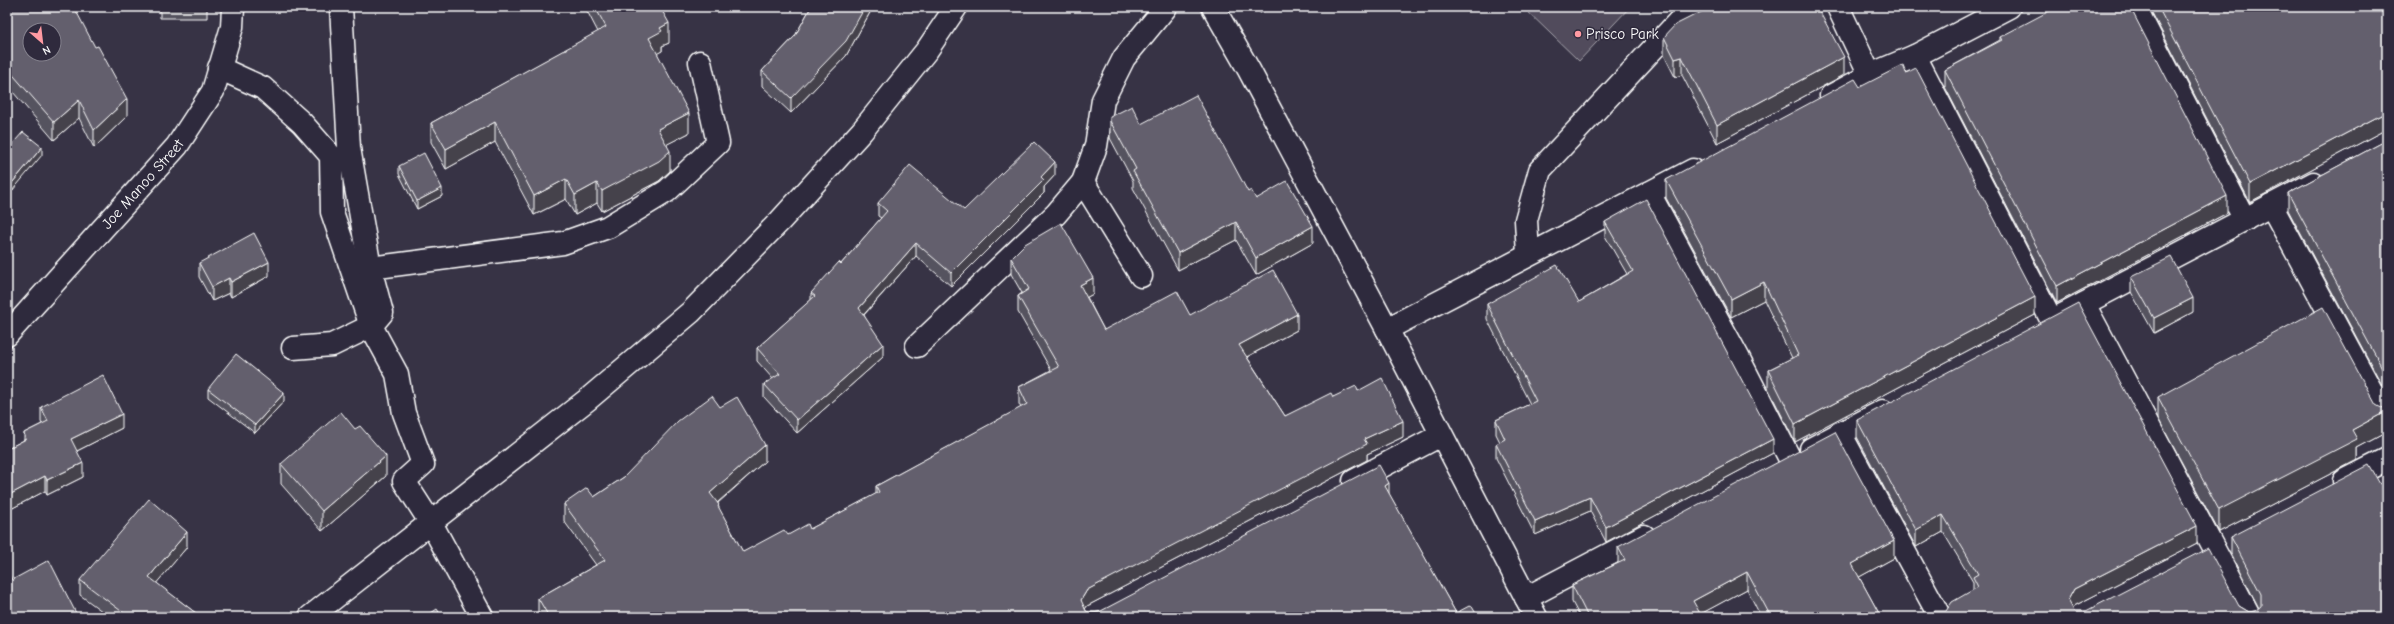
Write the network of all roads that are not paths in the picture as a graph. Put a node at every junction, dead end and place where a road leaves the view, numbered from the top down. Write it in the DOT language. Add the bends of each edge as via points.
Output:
graph roads {
  1 [pos="233,7"];
  2 [pos="341,7"];
  3 [pos="956,7"];
  4 [pos="1166,7"];
  5 [pos="1213,7"];
  6 [pos="1692,7"];
  7 [pos="1838,7"];
  8 [pos="2135,7"];
  9 [pos="2006,8"];
  10 [pos="1915,56"];
  11 [pos="700,62"];
  12 [pos="219,68"];
  13 [pos="1870,74"];
  14 [pos="1814,104"];
  15 [pos="1711,160"];
  16 [pos="2334,172"];
  17 [pos="1083,182"];
  18 [pos="1649,193"];
  19 [pos="2271,205"];
  20 [pos="2245,220"];
  21 [pos="1528,254"];
  22 [pos="370,268"];
  23 [pos="1141,276"];
  24 [pos="2084,304"];
  25 [pos="2052,321"];
  26 [pos="371,326"];
  27 [pos="1387,329"];
  28 [pos="2031,332"];
  29 [pos="7,335"];
  30 [pos="917,346"];
  31 [pos="293,348"];
  32 [pos="1904,400"];
  33 [pos="2387,420"];
  34 [pos="1840,433"];
  35 [pos="1441,435"];
  36 [pos="1790,459"];
  37 [pos="2387,459"];
  38 [pos="1770,470"];
  39 [pos="1337,489"];
  40 [pos="2327,490"];
  41 [pos="431,523"];
  42 [pos="1665,525"];
  43 [pos="2221,544"];
  44 [pos="2193,559"];
  45 [pos="1531,608"];
  46 [pos="310,617"];
  47 [pos="482,617"];
  48 [pos="1940,617"];
  49 [pos="2250,617"];
  1 -- 12 [label="street, Joe Manoo Street" via="232,27"];
  2 -- 22 [label="street" via="349,148"];
  3 -- 41 [label="street" via="927,50 862,131 780,221 691,312 587,400"];
  4 -- 17 [label="street" via="1124,58 1102,100 1096,146"];
  5 -- 27 [label="street"];
  6 -- 21 [label="street" via="1540,170 1526,220"];
  7 -- 13 [label="street"];
  8 -- 20 [label="street"];
  9 -- 10 [label="street"];
  10 -- 13 [label="street"];
  10 -- 25 [label="street"];
  11 -- 22 [label="street" via="718,143 667,190 608,226 563,243"];
  12 -- 26 [label="street" via="263,88 302,123 330,156 332,212"];
  12 -- 29 [label="street, Joe Manoo Street" via="213,91 177,146"];
  13 -- 14 [label="street"];
  15 -- 18 [label="street"];
  16 -- 19 [label="street"];
  17 -- 23 [label="street"];
  17 -- 30 [label="street" via="1056,214"];
  18 -- 21 [label="street"];
  18 -- 36 [label="street"];
  19 -- 20 [label="street"];
  19 -- 33 [label="street"];
  20 -- 24 [label="street"];
  21 -- 27 [label="street"];
  22 -- 26 [label="street" via="382,313"];
  24 -- 25 [label="street"];
  24 -- 43 [label="street"];
  25 -- 28 [label="street"];
  26 -- 31 [label="street" via="332,345"];
  26 -- 41 [label="street" via="397,374 404,413 423,464 404,481"];
  27 -- 35 [label="street"];
  32 -- 34 [label="street"];
  34 -- 36 [label="street"];
  34 -- 48 [label="street"];
  35 -- 39 [label="street"];
  35 -- 45 [label="street"];
  36 -- 38 [label="street"];
  37 -- 40 [label="street"];
  41 -- 46 [label="street"];
  41 -- 47 [label="street"];
  42 -- 45 [label="street"];
  43 -- 44 [label="street"];
  43 -- 49 [label="street"];
}
